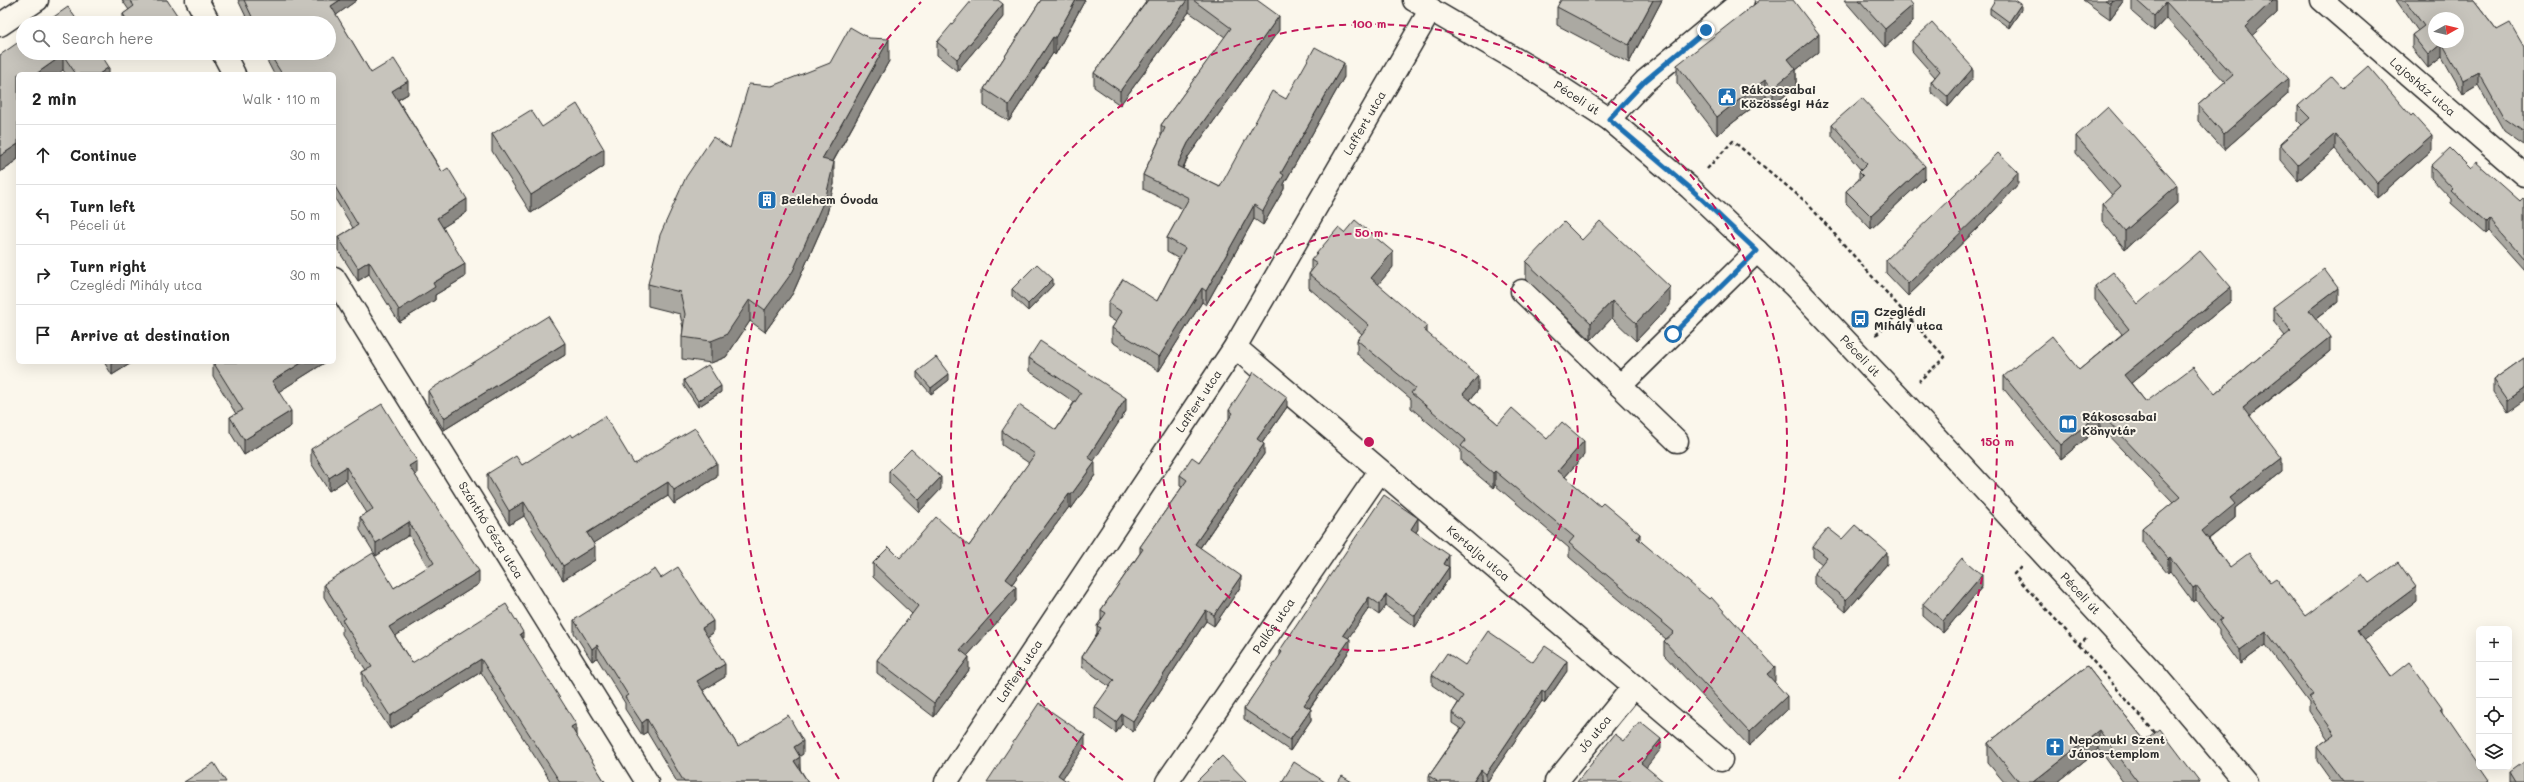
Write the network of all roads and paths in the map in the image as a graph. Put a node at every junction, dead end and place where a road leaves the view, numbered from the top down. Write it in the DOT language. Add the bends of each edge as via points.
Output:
graph roads {
  1 [pos="37,0"];
  2 [pos="197,0"];
  3 [pos="1743,0"];
  4 [pos="2322,0"];
  5 [pos="1423,5"];
  6 [pos="205,16"];
  7 [pos="0,25"];
  8 [pos="227,60"];
  9 [pos="233,72"];
  10 [pos="1609,119"];
  11 [pos="1707,169"];
  12 [pos="2524,175"];
  13 [pos="1757,251"];
  14 [pos="336,281"];
  15 [pos="1522,291"];
  16 [pos="1902,310"];
  17 [pos="1876,335"];
  18 [pos="1235,347"];
  19 [pos="1919,382"];
  20 [pos="1620,386"];
  21 [pos="1677,441"];
  22 [pos="1380,471"];
  23 [pos="2021,567"];
  24 [pos="2086,639"];
  25 [pos="2079,645"];
  26 [pos="1634,686"];
  27 [pos="2160,738"];
  28 [pos="1721,760"];
  29 [pos="647,782"];
  30 [pos="946,782"];
  31 [pos="1167,782"];
  32 [pos="1556,782"];
  33 [pos="2246,782"];
  1 -- 7 [label="street"];
  2 -- 6 [label="street"];
  3 -- 10 [label="street" via="1645,81"];
  4 -- 12 [label="street, Lajosház utca"];
  5 -- 10 [label="street, Péceli út"];
  5 -- 18 [label="street, Laffert utca"];
  8 -- 9 [label="street"];
  10 -- 13 [label="street, Péceli út" via="1690,188"];
  11 -- 16 [label="path" via="1733,141 1806,202"];
  13 -- 20 [label="street"];
  13 -- 33 [label="street, Péceli út" via="1794,286 1910,409 2157,677"];
  14 -- 29 [label="street, Szánthó Géza utca"];
  15 -- 20 [label="street"];
  16 -- 17 [label="path"];
  16 -- 19 [label="path" via="1945,357"];
  18 -- 22 [label="street, Kertalja utca"];
  18 -- 30 [label="street, Laffert utca"];
  20 -- 21 [label="street"];
  22 -- 26 [label="street, Kertalja utca"];
  22 -- 31 [label="street, Pallós utca"];
  23 -- 25 [label="path" via="2014,574"];
  24 -- 25 [label="path"];
  25 -- 27 [label="path"];
  26 -- 28 [label="street, Kertalja utca"];
  26 -- 32 [label="street, Jó utca"];
}
